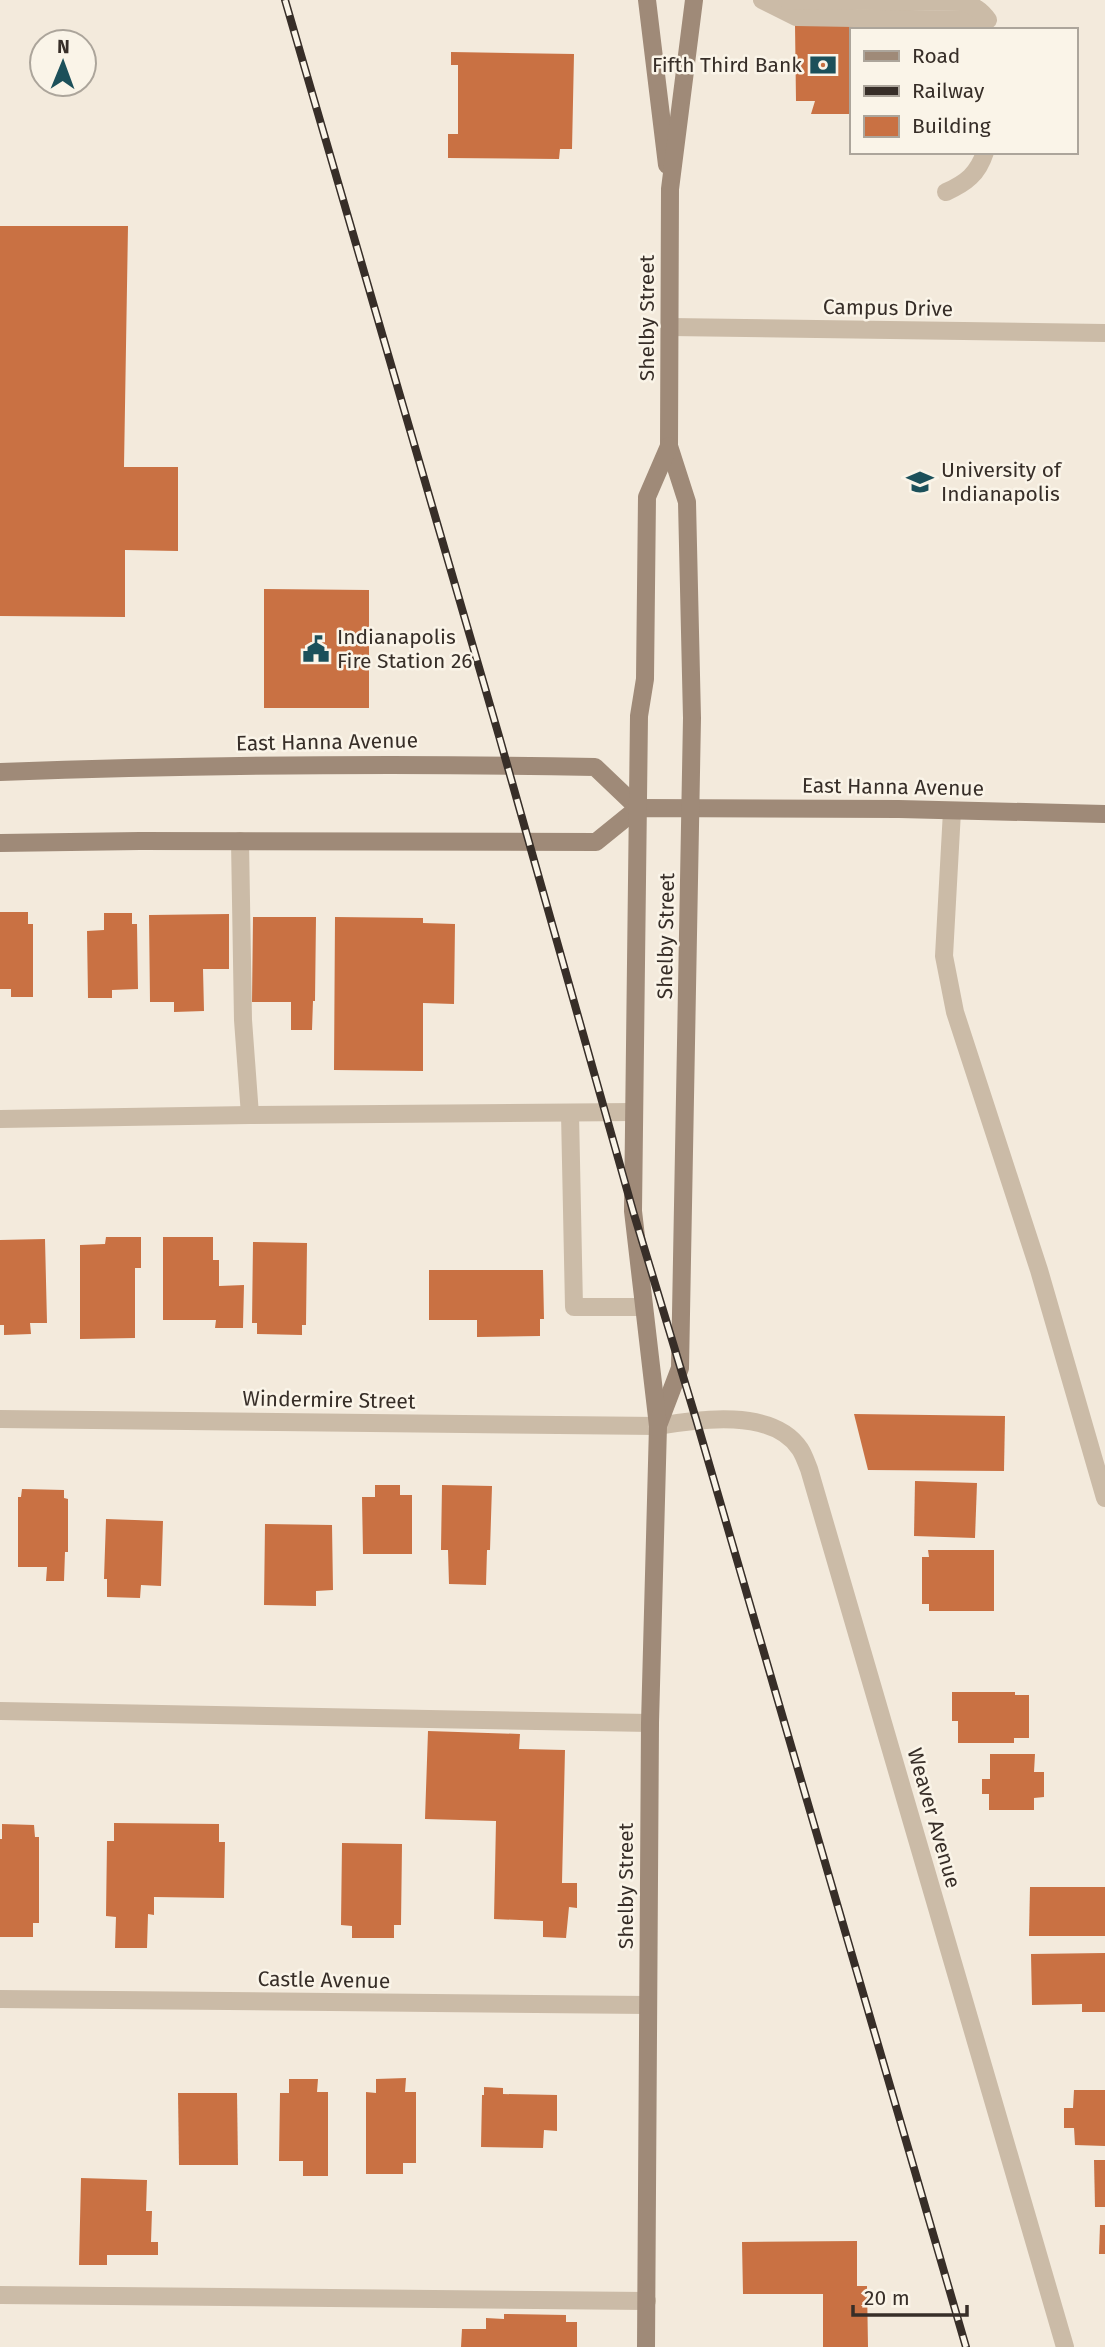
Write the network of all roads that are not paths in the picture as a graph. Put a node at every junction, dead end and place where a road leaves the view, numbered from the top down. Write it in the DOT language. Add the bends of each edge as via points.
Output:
graph roads {
  1 [pos="647,0"];
  2 [pos="694,0"];
  3 [pos="762,0"];
  4 [pos="787,0"];
  5 [pos="987,14"];
  6 [pos="984,154"];
  7 [pos="670,189"];
  8 [pos="946,192"];
  9 [pos="670,327"];
  10 [pos="1105,333"];
  11 [pos="669,446"];
  12 [pos="0,772"];
  13 [pos="638,808"];
  14 [pos="691,809"];
  15 [pos="952,811"];
  16 [pos="1105,814"];
  17 [pos="240,841"];
  18 [pos="0,844"];
  19 [pos="634,1112"];
  20 [pos="570,1113"];
  21 [pos="250,1115"];
  22 [pos="0,1119"];
  23 [pos="644,1307"];
  24 [pos="0,1419"];
  25 [pos="658,1426"];
  26 [pos="1105,1497"];
  27 [pos="0,1711"];
  28 [pos="650,1723"];
  29 [pos="0,1999"];
  30 [pos="648,2005"];
  31 [pos="0,2295"];
  32 [pos="647,2301"];
  33 [pos="646,2347"];
  34 [pos="1065,2347"];
  1 -- 7 [label="main road, Shelby Street"];
  2 -- 7 [label="main road, Shelby Street"];
  3 -- 5 [label="street" via="796,17 968,20"];
  4 -- 5 [label="street" via="962,2"];
  6 -- 8 [label="street" via="974,174"];
  7 -- 9 [label="main road, Shelby Street"];
  9 -- 10 [label="street, Campus Drive"];
  9 -- 11 [label="main road, Shelby Street"];
  11 -- 13 [label="main road, Shelby Street" via="647,497"];
  11 -- 14 [label="main road, Shelby Street" via="687,502"];
  12 -- 13 [label="main road, East Hanna Avenue" via="172,766 595,766"];
  13 -- 14 [label="main road, East Hanna Avenue"];
  13 -- 17 [label="main road" via="596,842"];
  13 -- 19 [label="main road, Shelby Street"];
  14 -- 15 [label="main road, East Hanna Avenue"];
  14 -- 25 [label="main road, Shelby Street" via="680,1368"];
  15 -- 16 [label="main road, East Hanna Avenue"];
  15 -- 26 [label="street" via="944,956 955,1012 1039,1270"];
  17 -- 18 [label="main road"];
  17 -- 21 [label="street" via="243,1020"];
  19 -- 20 [label="street"];
  19 -- 23 [label="main road, Shelby Street" via="633,1211"];
  20 -- 21 [label="street"];
  20 -- 23 [label="street" via="574,1307"];
  21 -- 22 [label="street"];
  23 -- 25 [label="main road, Shelby Street"];
  24 -- 25 [label="street, Windermire Street"];
  25 -- 28 [label="main road, Shelby Street"];
  25 -- 34 [label="street, Weaver Avenue" via="696,1419 761,1423 792,1439 805,1459"];
  27 -- 28 [label="street"];
  28 -- 30 [label="main road, Shelby Street"];
  29 -- 30 [label="street, Castle Avenue"];
  30 -- 32 [label="main road, Shelby Street"];
  31 -- 32 [label="street"];
  32 -- 33 [label="main road, Shelby Street"];
}
